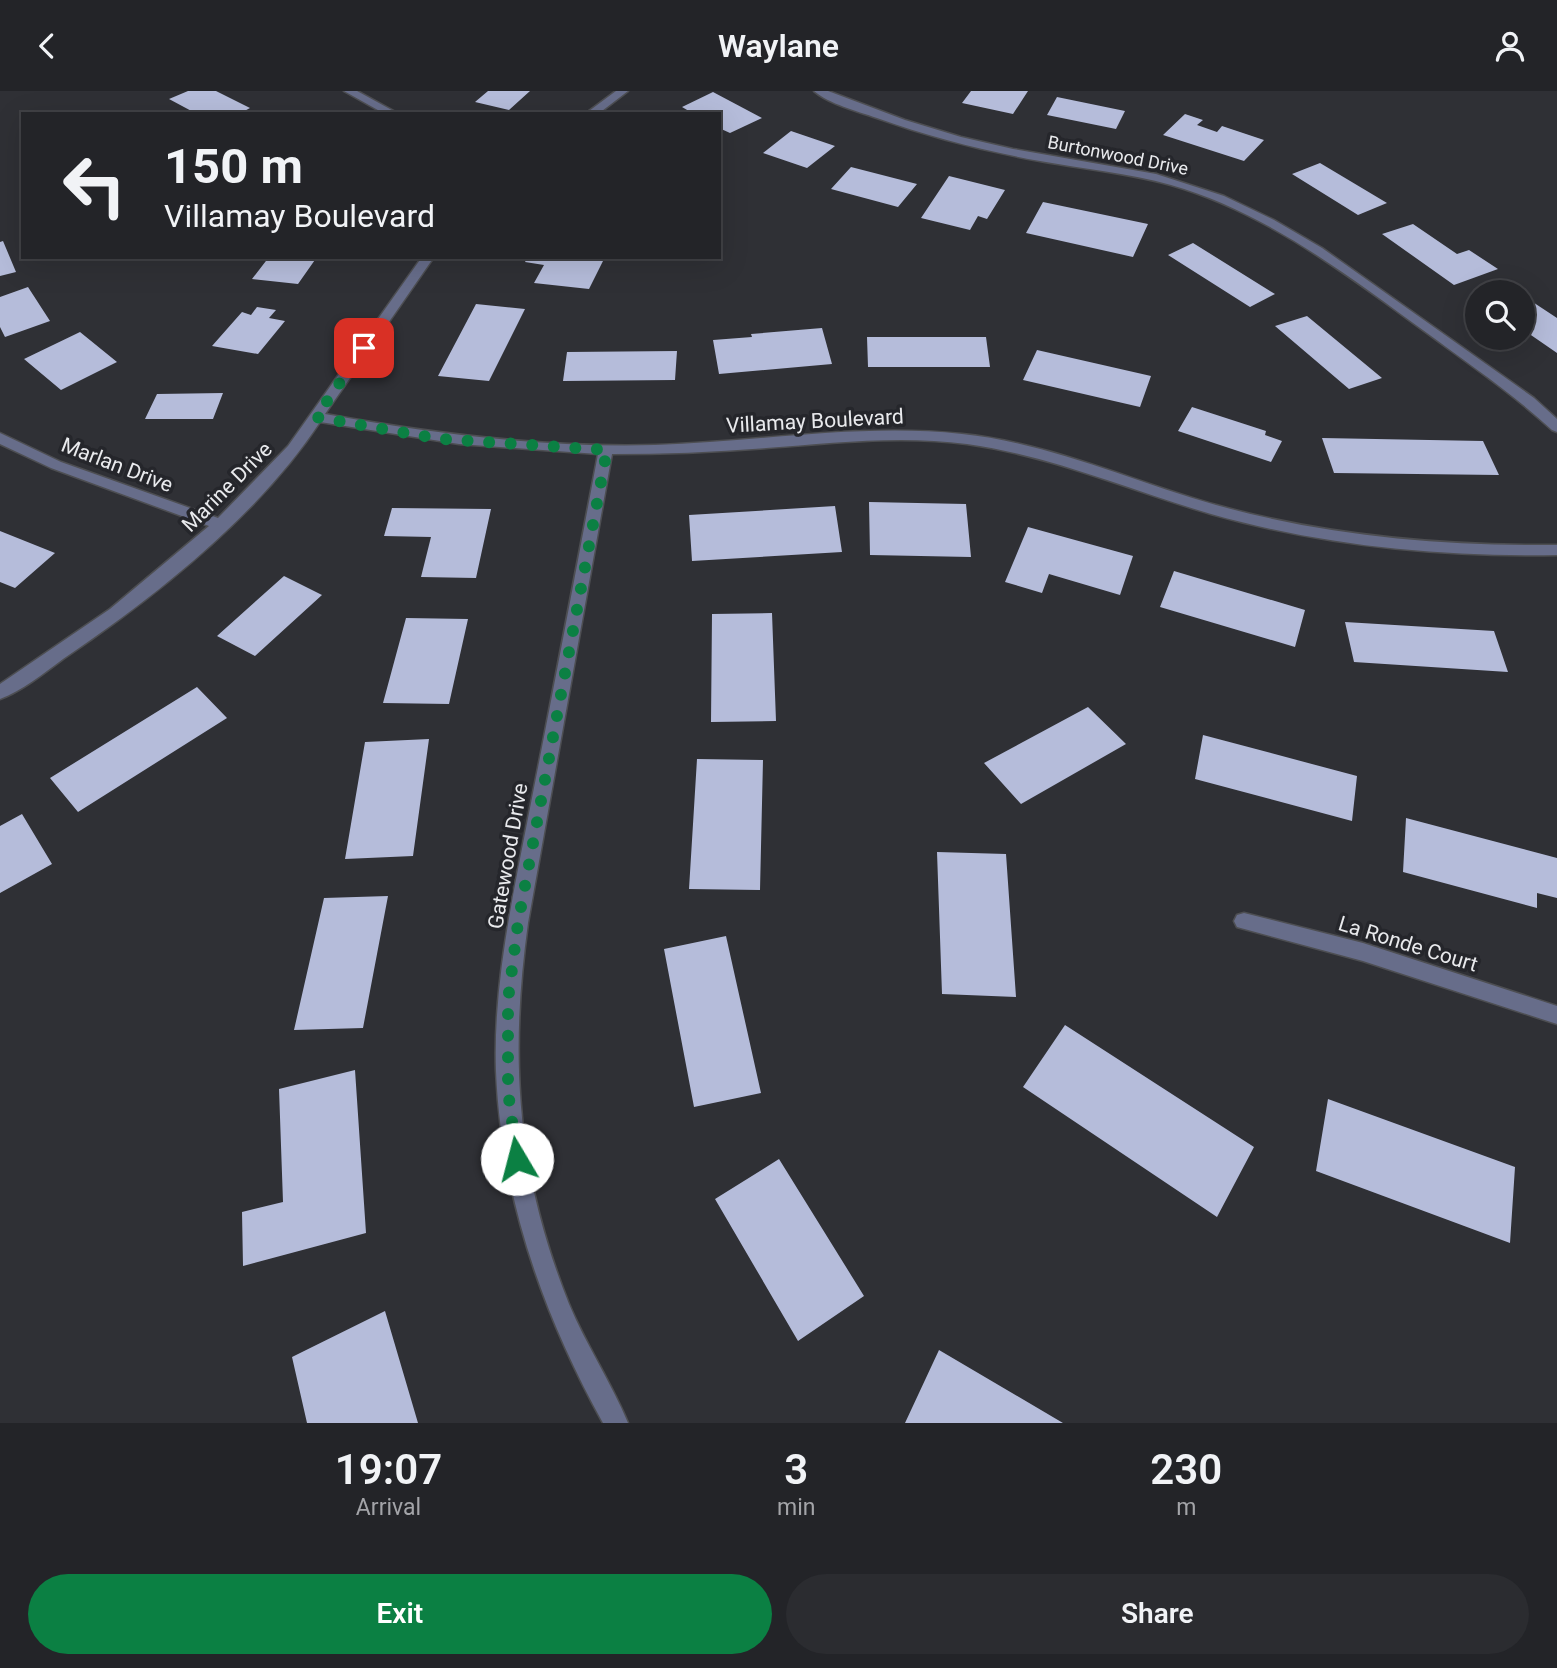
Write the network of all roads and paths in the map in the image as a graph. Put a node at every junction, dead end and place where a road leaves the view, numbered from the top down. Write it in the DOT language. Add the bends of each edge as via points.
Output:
graph roads {
  1 [pos="349,91"];
  2 [pos="623,91"];
  3 [pos="819,91"];
  4 [pos="390,112"];
  5 [pos="593,112"];
  6 [pos="427,259"];
  7 [pos="316,417"];
  8 [pos="1557,427"];
  9 [pos="0,438"];
  10 [pos="607,450"];
  11 [pos="221,525"];
  12 [pos="1557,550"];
  13 [pos="0,692"];
  14 [pos="1244,921"];
  15 [pos="1557,1015"];
  16 [pos="616,1423"];
  1 -- 4 [label="street"];
  2 -- 5 [label="street"];
  3 -- 8 [label="street, Burtonwood Drive" via="925,132 1165,180 1255,213 1334,260 1529,401"];
  6 -- 7 [label="street, Marine Drive"];
  7 -- 10 [label="street, Villamay Boulevard" via="441,439"];
  7 -- 11 [label="street, Marine Drive" via="289,455"];
  9 -- 11 [label="street, Marlan Drive"];
  10 -- 12 [label="street, Villamay Boulevard" via="700,448 843,436 963,439 1035,452 1214,509 1287,527 1414,547"];
  10 -- 16 [label="street, Gatewood Drive" via="518,923 508,1000 508,1091 520,1181 550,1285 596,1390"];
  11 -- 13 [label="street, Marine Drive" via="107,622"];
  14 -- 15 [label="street, La Ronde Court" via="1363,952"];
}
